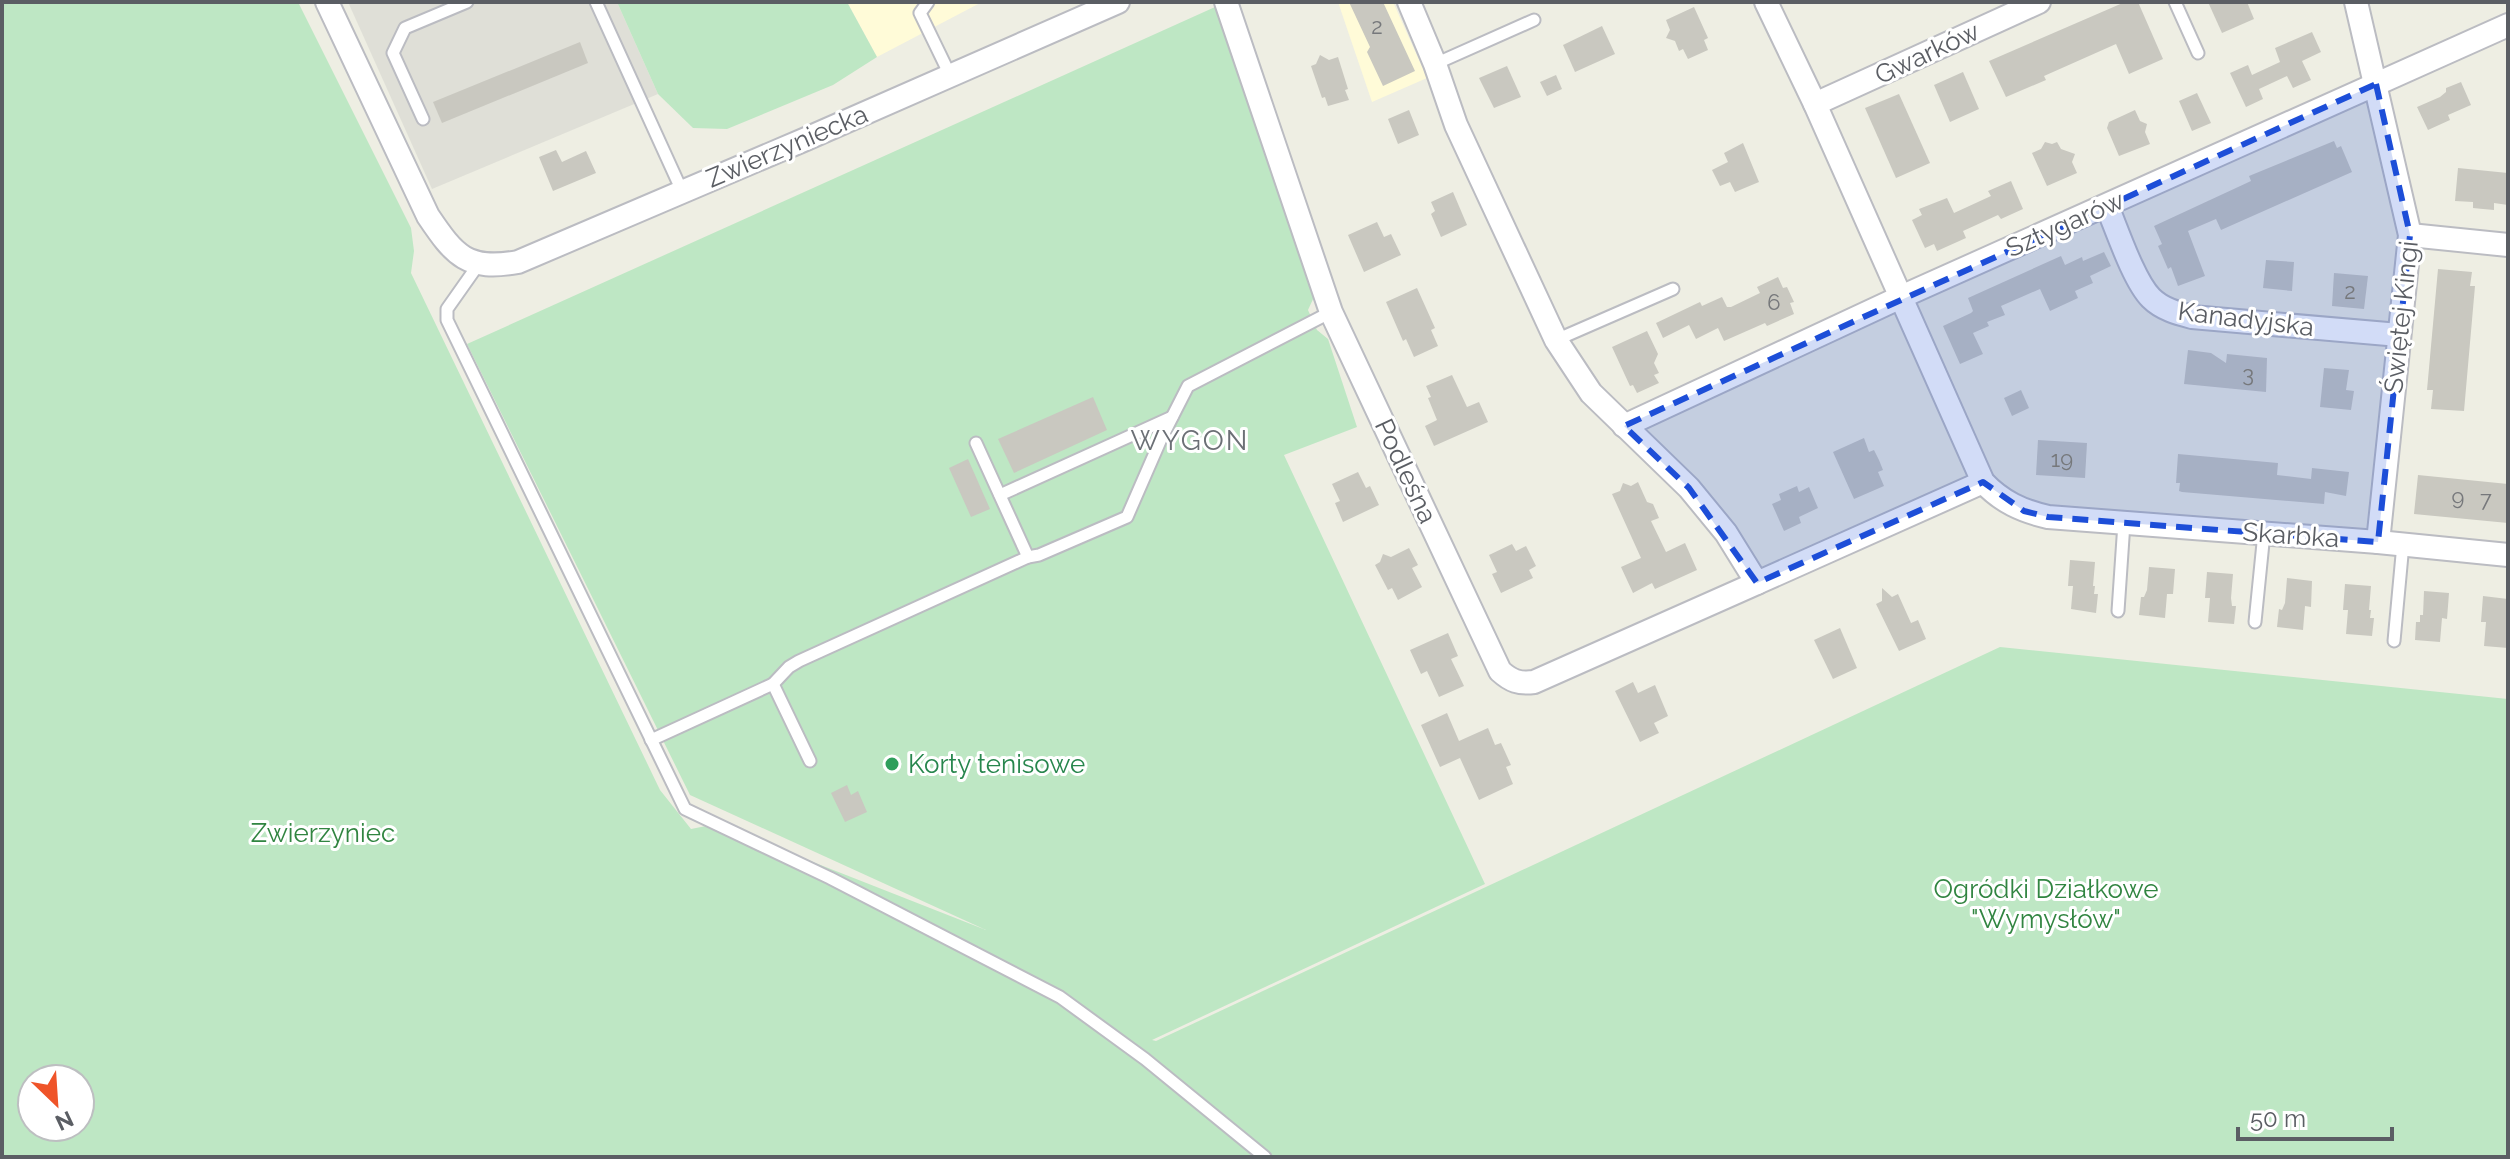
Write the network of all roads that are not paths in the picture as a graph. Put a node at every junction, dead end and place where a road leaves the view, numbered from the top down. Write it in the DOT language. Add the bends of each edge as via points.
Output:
graph roads {
  1 [pos="327,2"];
  2 [pos="467,2"];
  3 [pos="596,2"];
  4 [pos="928,2"];
  5 [pos="1118,2"];
  6 [pos="1226,2"];
  7 [pos="1409,2"];
  8 [pos="1766,2"];
  9 [pos="2039,2"];
  10 [pos="2175,2"];
  11 [pos="2356,2"];
  12 [pos="1084,9"];
  13 [pos="1534,20"];
  14 [pos="2508,25"];
  15 [pos="2198,53"];
  16 [pos="1435,64"];
  17 [pos="950,75"];
  18 [pos="2376,84"];
  19 [pos="1815,104"];
  20 [pos="423,119"];
  21 [pos="682,191"];
  22 [pos="2107,206"];
  23 [pos="2410,235"];
  24 [pos="2508,245"];
  25 [pos="478,265"];
  26 [pos="1673,289"];
  27 [pos="1901,297"];
  28 [pos="1331,312"];
  29 [pos="2399,335"];
  30 [pos="1556,340"];
  31 [pos="1172,417"];
  32 [pos="1624,426"];
  33 [pos="976,443"];
  34 [pos="1983,482"];
  35 [pos="1000,495"];
  36 [pos="2124,523"];
  37 [pos="2264,533"];
  38 [pos="2378,542"];
  39 [pos="2403,544"];
  40 [pos="2508,555"];
  41 [pos="1028,557"];
  42 [pos="1757,583"];
  43 [pos="2118,611"];
  44 [pos="2255,622"];
  45 [pos="2394,641"];
  46 [pos="773,684"];
  47 [pos="651,740"];
  48 [pos="810,761"];
  49 [pos="1265,1157"];
  1 -- 25 [label="street" via="428,216 454,250"];
  2 -- 20 [label="lane" via="405,28 393,53"];
  3 -- 21 [label="lane"];
  4 -- 17 [label="lane" via="920,13"];
  5 -- 12 [label="street, Zwierzyniecka"];
  6 -- 28 [label="street, Podleśna"];
  7 -- 16 [label="street"];
  8 -- 19 [label="street"];
  9 -- 19 [label="street, Gwarków"];
  10 -- 15 [label="lane"];
  11 -- 18 [label="street, Świętej Kingi"];
  12 -- 17 [label="street, Zwierzyniecka"];
  13 -- 16 [label="lane"];
  14 -- 18 [label="street, Sztygarów"];
  16 -- 30 [label="street" via="1456,125"];
  17 -- 21 [label="street, Zwierzyniecka"];
  18 -- 22 [label="street, Sztygarów"];
  18 -- 23 [label="street, Świętej Kingi"];
  19 -- 27 [label="street"];
  21 -- 25 [label="street, Zwierzyniecka" via="518,262"];
  22 -- 27 [label="street, Sztygarów"];
  22 -- 29 [label="street, Kanadyjska" via="2141,284 2162,307 2192,317"];
  23 -- 24 [label="street"];
  23 -- 29 [label="street, Świętej Kingi"];
  25 -- 47 [label="lane" via="447,309 447,320"];
  26 -- 30 [label="lane"];
  27 -- 32 [label="street, Sztygarów"];
  27 -- 34 [label="street"];
  28 -- 31 [label="lane" via="1188,386"];
  28 -- 42 [label="street, Podleśna" via="1500,671 1509,680 1534,682"];
  29 -- 38 [label="street, Świętej Kingi"];
  30 -- 32 [label="street" via="1591,393"];
  31 -- 35 [label="lane"];
  31 -- 41 [label="lane" via="1127,517"];
  32 -- 42 [label="street" via="1689,488"];
  33 -- 35 [label="lane"];
  34 -- 36 [label="street, Skarbka" via="2024,511"];
  34 -- 42 [label="street"];
  35 -- 41 [label="lane"];
  36 -- 37 [label="street, Skarbka"];
  36 -- 43 [label="lane"];
  37 -- 38 [label="street, Skarbka"];
  37 -- 44 [label="lane"];
  38 -- 39 [label="street, Skarbka"];
  39 -- 40 [label="street, Skarbka"];
  39 -- 45 [label="lane"];
  41 -- 46 [label="lane" via="799,661"];
  46 -- 47 [label="lane"];
  46 -- 48 [label="lane"];
  47 -- 49 [label="lane" via="685,809 1060,997"];
}
